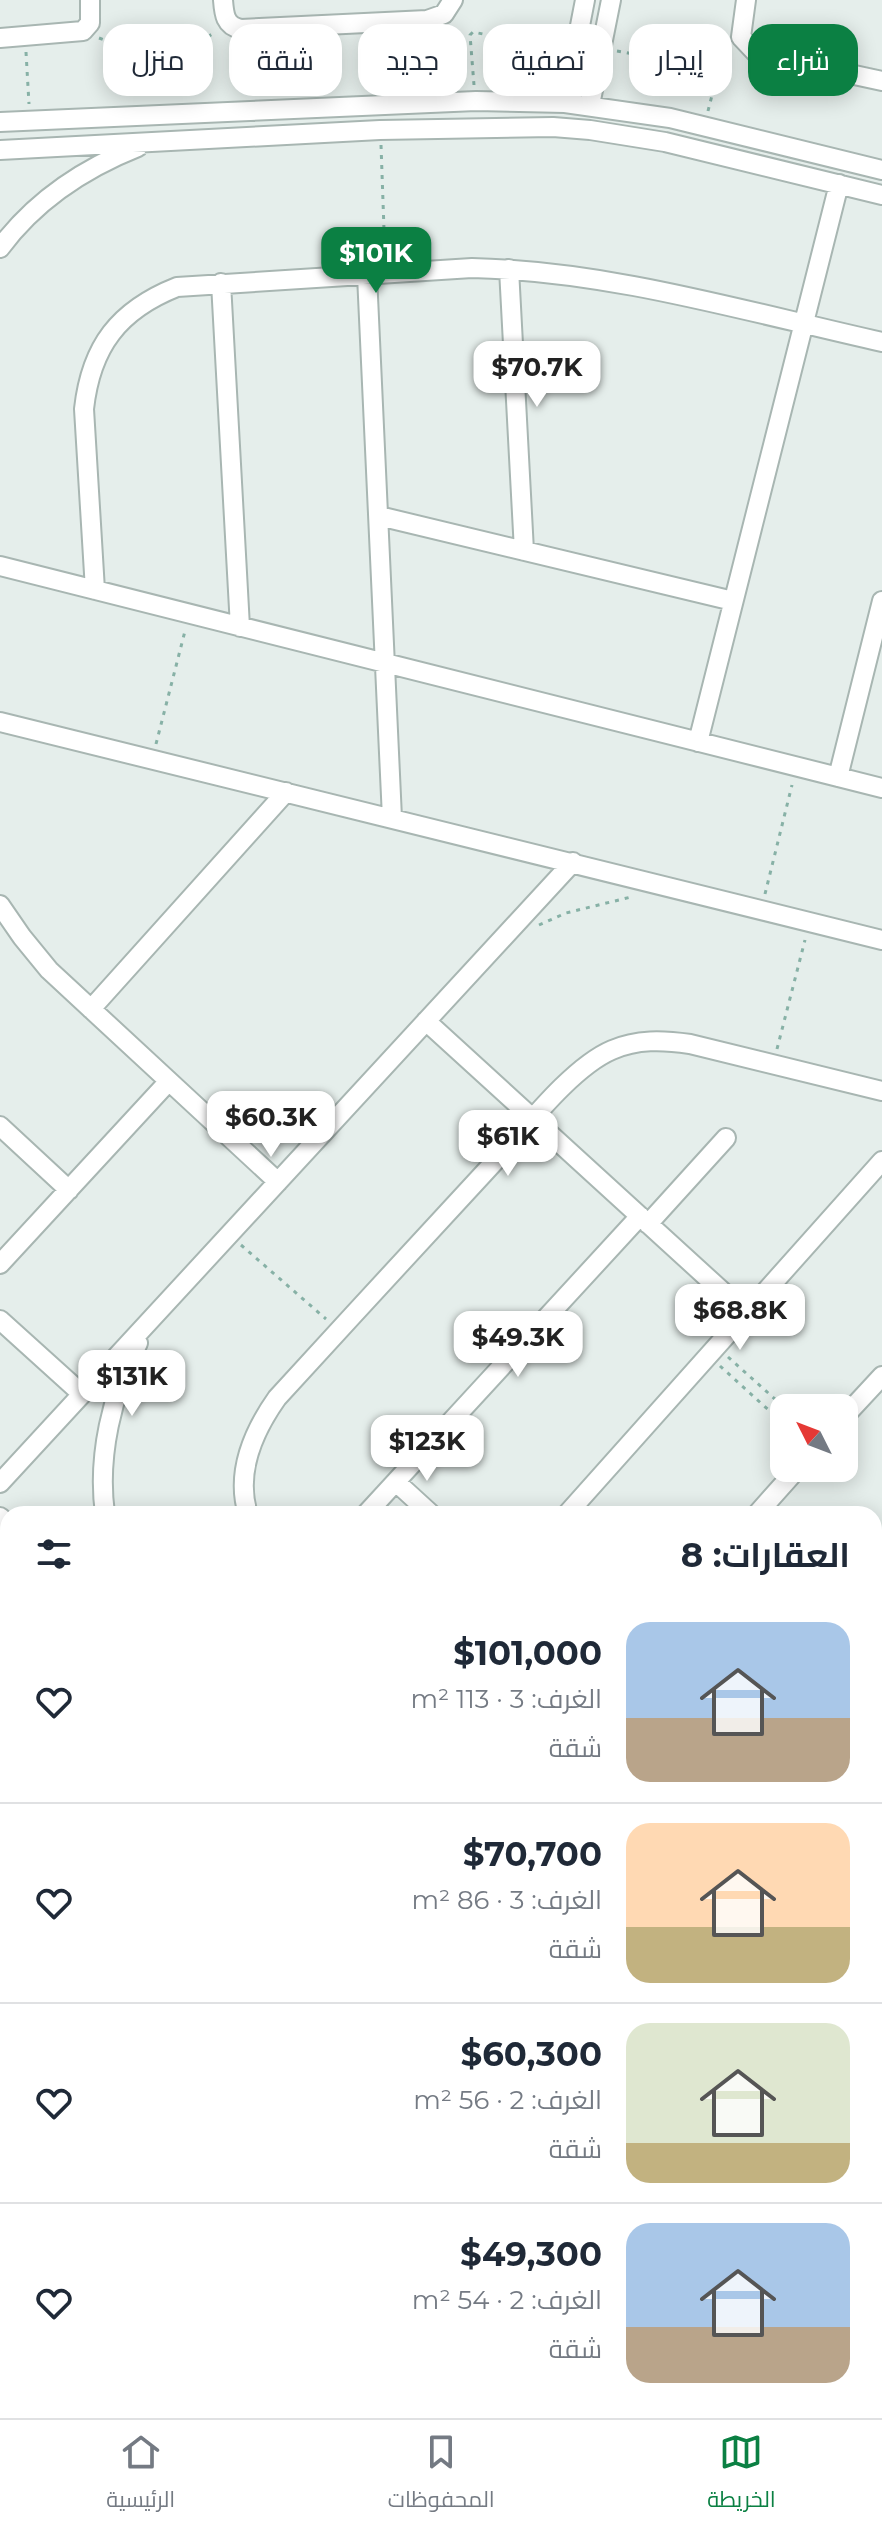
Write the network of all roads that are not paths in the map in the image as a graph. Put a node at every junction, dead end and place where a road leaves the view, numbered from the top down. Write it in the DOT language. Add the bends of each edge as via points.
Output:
graph roads {
  1 [pos="90,0"];
  2 [pos="223,0"];
  3 [pos="453,0"];
  4 [pos="585,0"];
  5 [pos="611,0"];
  6 [pos="746,0"];
  7 [pos="0,38"];
  8 [pos="882,81"];
  9 [pos="471,101"];
  10 [pos="565,103"];
  11 [pos="590,105"];
  12 [pos="0,122"];
  13 [pos="467,127"];
  14 [pos="154,140"];
  15 [pos="0,150"];
  16 [pos="882,170"];
  17 [pos="839,184"];
  18 [pos="882,195"];
  19 [pos="0,248"];
  20 [pos="509,269"];
  21 [pos="376,274"];
  22 [pos="221,283"];
  23 [pos="803,324"];
  24 [pos="882,342"];
  25 [pos="379,516"];
  26 [pos="524,551"];
  27 [pos="0,566"];
  28 [pos="95,590"];
  29 [pos="733,601"];
  30 [pos="882,601"];
  31 [pos="240,627"];
  32 [pos="386,665"];
  33 [pos="0,722"];
  34 [pos="698,742"];
  35 [pos="838,777"];
  36 [pos="882,788"];
  37 [pos="286,792"];
  38 [pos="392,818"];
  39 [pos="573,862"];
  40 [pos="0,905"];
  41 [pos="882,940"];
  42 [pos="91,1009"];
  43 [pos="426,1021"];
  44 [pos="169,1081"];
  45 [pos="882,1091"];
  46 [pos="534,1119"];
  47 [pos="0,1126"];
  48 [pos="726,1138"];
  49 [pos="882,1161"];
  50 [pos="278,1182"];
  51 [pos="69,1190"];
  52 [pos="644,1220"];
  53 [pos="0,1264"];
  54 [pos="746,1313"];
  55 [pos="0,1320"];
  56 [pos="148,1323"];
  57 [pos="882,1376"];
  58 [pos="82,1394"];
  59 [pos="858,1402"];
  60 [pos="396,1482"];
  61 [pos="786,1482"];
  62 [pos="0,1483"];
  63 [pos="105,1506"];
  64 [pos="247,1506"];
  65 [pos="374,1506"];
  66 [pos="422,1506"];
  67 [pos="574,1506"];
  68 [pos="764,1506"];
  1 -- 7 [label="street" via="87,28 78,33"];
  2 -- 3 [label="street" via="227,20 241,29 436,19"];
  4 -- 10 [label="street"];
  5 -- 11 [label="street"];
  6 -- 8 [label="street" via="741,37 757,54"];
  9 -- 10 [label="street"];
  9 -- 12 [label="street"];
  9 -- 13 [label="street"];
  10 -- 11 [label="street"];
  11 -- 16 [label="street" via="704,126"];
  13 -- 14 [label="street"];
  13 -- 17 [label="street" via="553,127 628,135"];
  14 -- 15 [label="street"];
  14 -- 19 [label="street" via="74,179 39,206"];
  17 -- 18 [label="street"];
  17 -- 23 [label="street"];
  20 -- 21 [label="street"];
  20 -- 23 [label="street" via="628,285"];
  20 -- 26 [label="street"];
  21 -- 22 [label="street"];
  21 -- 25 [label="street"];
  22 -- 28 [label="street" via="177,287 135,308 104,342 93,363 84,409"];
  22 -- 31 [label="street"];
  23 -- 24 [label="street"];
  23 -- 29 [label="street"];
  25 -- 26 [label="street"];
  25 -- 32 [label="street"];
  26 -- 29 [label="street"];
  27 -- 28 [label="street"];
  28 -- 31 [label="street"];
  29 -- 34 [label="street"];
  30 -- 35 [label="street"];
  31 -- 32 [label="street"];
  32 -- 34 [label="street"];
  32 -- 38 [label="street"];
  33 -- 37 [label="street"];
  34 -- 35 [label="street"];
  35 -- 36 [label="street"];
  37 -- 38 [label="street"];
  37 -- 42 [label="street"];
  38 -- 39 [label="street"];
  39 -- 41 [label="street"];
  39 -- 43 [label="street"];
  40 -- 42 [label="street" via="49,970"];
  42 -- 44 [label="street"];
  43 -- 46 [label="street"];
  43 -- 50 [label="street"];
  44 -- 50 [label="street"];
  44 -- 51 [label="street"];
  45 -- 46 [label="street" via="690,1044 636,1042 588,1064"];
  46 -- 52 [label="street"];
  46 -- 64 [label="street" via="277,1398 249,1449 244,1478"];
  47 -- 51 [label="street"];
  48 -- 52 [label="street"];
  49 -- 54 [label="street"];
  50 -- 56 [label="street"];
  51 -- 53 [label="street"];
  52 -- 54 [label="street"];
  52 -- 60 [label="street"];
  54 -- 67 [label="street"];
  55 -- 58 [label="street"];
  56 -- 58 [label="street"];
  56 -- 63 [label="street" via="111,1412"];
  57 -- 59 [label="street"];
  58 -- 62 [label="street"];
  60 -- 65 [label="street"];
  60 -- 66 [label="street"];
  61 -- 68 [label="street"];
}
